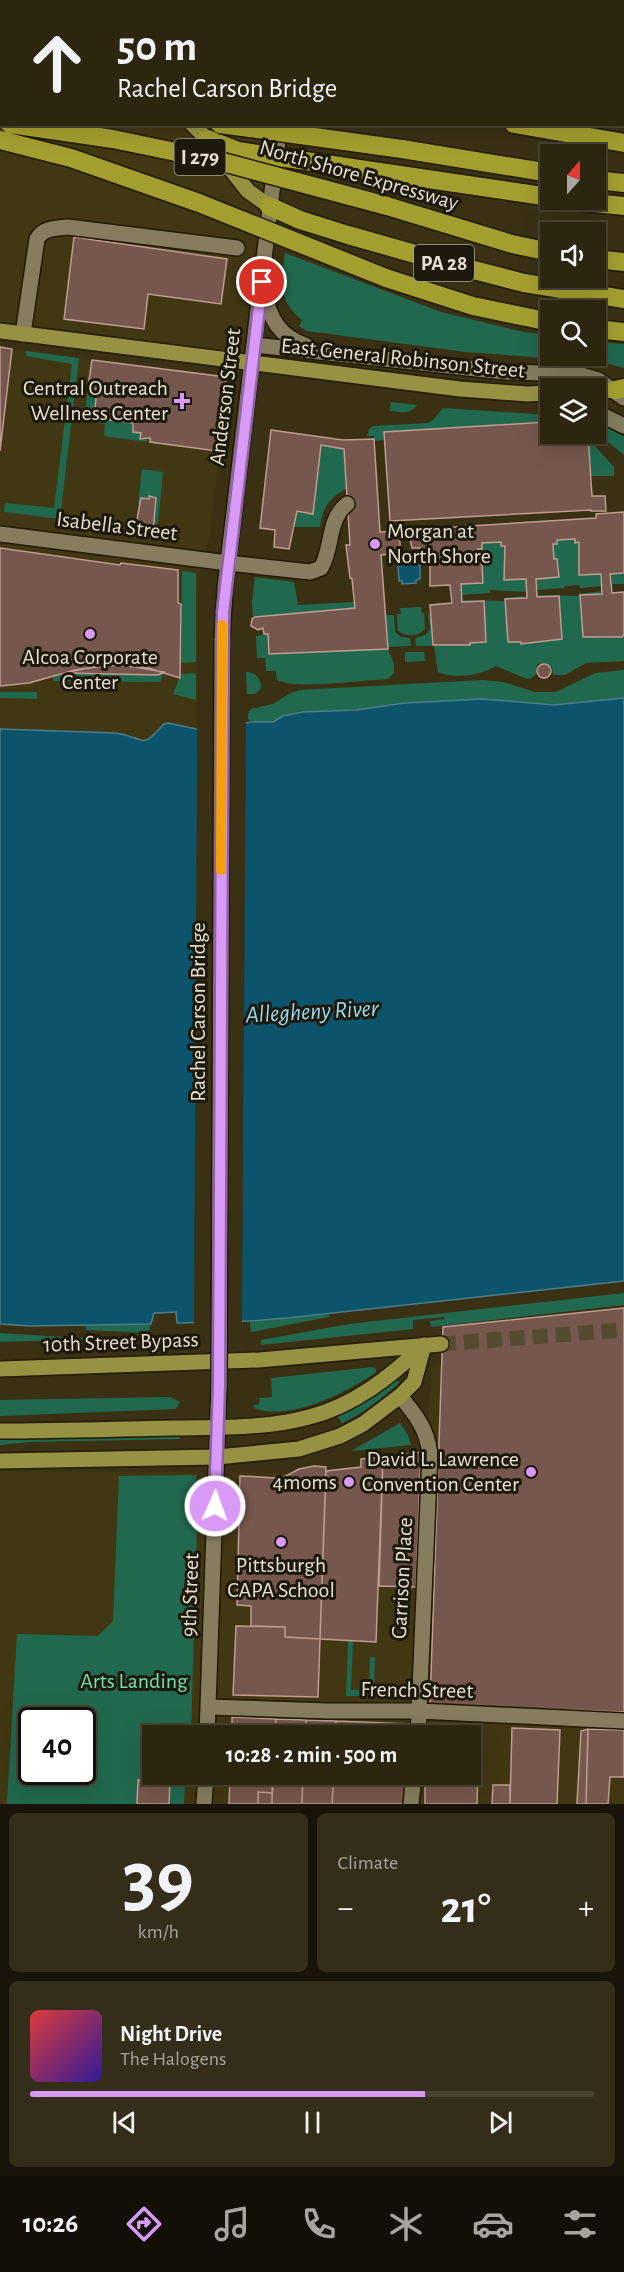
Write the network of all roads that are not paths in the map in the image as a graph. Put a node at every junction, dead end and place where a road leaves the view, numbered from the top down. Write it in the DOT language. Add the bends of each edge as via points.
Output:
graph roads {
  1 [pos="23,126"];
  2 [pos="194,126"];
  3 [pos="235,126"];
  4 [pos="280,126"];
  5 [pos="526,126"];
  6 [pos="549,130"];
  7 [pos="624,133"];
  8 [pos="207,139"];
  9 [pos="0,140"];
  10 [pos="624,144"];
  11 [pos="276,157"];
  12 [pos="540,171"];
  13 [pos="606,181"];
  14 [pos="624,183"];
  15 [pos="540,196"];
  16 [pos="606,204"];
  17 [pos="268,206"];
  18 [pos="624,206"];
  19 [pos="237,248"];
  20 [pos="540,250"];
  21 [pos="606,260"];
  22 [pos="624,262"];
  23 [pos="262,282"];
  24 [pos="624,299"];
  25 [pos="540,320"];
  26 [pos="606,330"];
  27 [pos="0,331"];
  28 [pos="624,332"];
  29 [pos="23,334"];
  30 [pos="254,345"];
  31 [pos="324,352"];
  32 [pos="251,363"];
  33 [pos="606,391"];
  34 [pos="621,392"];
  35 [pos="540,393"];
  36 [pos="527,394"];
  37 [pos="540,397"];
  38 [pos="606,417"];
  39 [pos="624,426"];
  40 [pos="347,504"];
  41 [pos="0,534"];
  42 [pos="228,563"];
  43 [pos="222,640"];
  44 [pos="441,1344"];
  45 [pos="424,1345"];
  46 [pos="0,1369"];
  47 [pos="219,1385"];
  48 [pos="400,1396"];
  49 [pos="217,1427"];
  50 [pos="0,1431"];
  51 [pos="217,1457"];
  52 [pos="0,1461"];
  53 [pos="208,1707"];
  54 [pos="419,1711"];
  55 [pos="624,1721"];
  56 [pos="207,1725"];
  57 [pos="418,1725"];
  58 [pos="205,1785"];
  59 [pos="413,1785"];
  60 [pos="204,1804"];
  61 [pos="411,1804"];
  1 -- 20 [label="highway, North Shore Expressway / I 279, bridge" via="219,161"];
  2 -- 8 [label="main road"];
  3 -- 12 [label="highway, bridge"];
  4 -- 11 [label="street, Anderson Street"];
  5 -- 6 [label="highway"];
  6 -- 7 [label="highway"];
  6 -- 10 [label="highway"];
  8 -- 11 [label="highway" via="238,151"];
  8 -- 17 [label="main road" via="248,191"];
  9 -- 25 [label="highway, bridge" via="71,158 199,203 386,278 473,306"];
  11 -- 15 [label="highway"];
  11 -- 17 [label="street, Anderson Street"];
  13 -- 14 [label="highway"];
  16 -- 18 [label="highway"];
  17 -- 23 [label="street, Anderson Street"];
  17 -- 24 [label="highway, PA 28" via="300,220 442,262 524,283"];
  19 -- 29 [label="street" via="68,227 47,230 39,236 34,249"];
  21 -- 22 [label="highway"];
  23 -- 30 [label="street, Anderson Street"];
  23 -- 31 [label="street" via="269,313 280,330 293,341"];
  26 -- 28 [label="highway"];
  27 -- 29 [label="main road, East General Robinson Street"];
  29 -- 32 [label="main road, East General Robinson Street"];
  30 -- 31 [label="street, East General Robinson Street"];
  30 -- 32 [label="street, Anderson Street"];
  31 -- 34 [label="street, East General Robinson Street" via="505,372 578,374"];
  32 -- 36 [label="main road, East General Robinson Street"];
  32 -- 42 [label="street, Anderson Street"];
  33 -- 34 [label="main road"];
  35 -- 36 [label="main road"];
  36 -- 37 [label="street, East General Robinson Street"];
  38 -- 39 [label="street"];
  40 -- 42 [label="street, Isabella Street" via="337,515 321,568 310,572"];
  41 -- 42 [label="street, Isabella Street"];
  42 -- 43 [label="street, Anderson Street"];
  43 -- 47 [label="street, Rachel Carson Bridge, bridge"];
  44 -- 45 [label="main road, 10th Street Bypass"];
  45 -- 46 [label="main road, 10th Street Bypass" via="259,1360"];
  45 -- 48 [label="main road" via="414,1382"];
  45 -- 49 [label="main road" via="375,1387 322,1413 266,1424"];
  47 -- 49 [label="street, 9th Street"];
  48 -- 51 [label="main road" via="363,1424 326,1441 291,1450"];
  48 -- 54 [label="street, Garrison Place" via="423,1426 430,1454"];
  49 -- 50 [label="main road"];
  49 -- 51 [label="street, 9th Street"];
  51 -- 52 [label="main road"];
  51 -- 53 [label="street, 9th Street"];
  53 -- 54 [label="street, French Street"];
  53 -- 56 [label="street, 9th Street"];
  54 -- 55 [label="street, French Street"];
  54 -- 57 [label="street, Garrison Place"];
  58 -- 60 [label="street"];
  59 -- 61 [label="street"];
}
